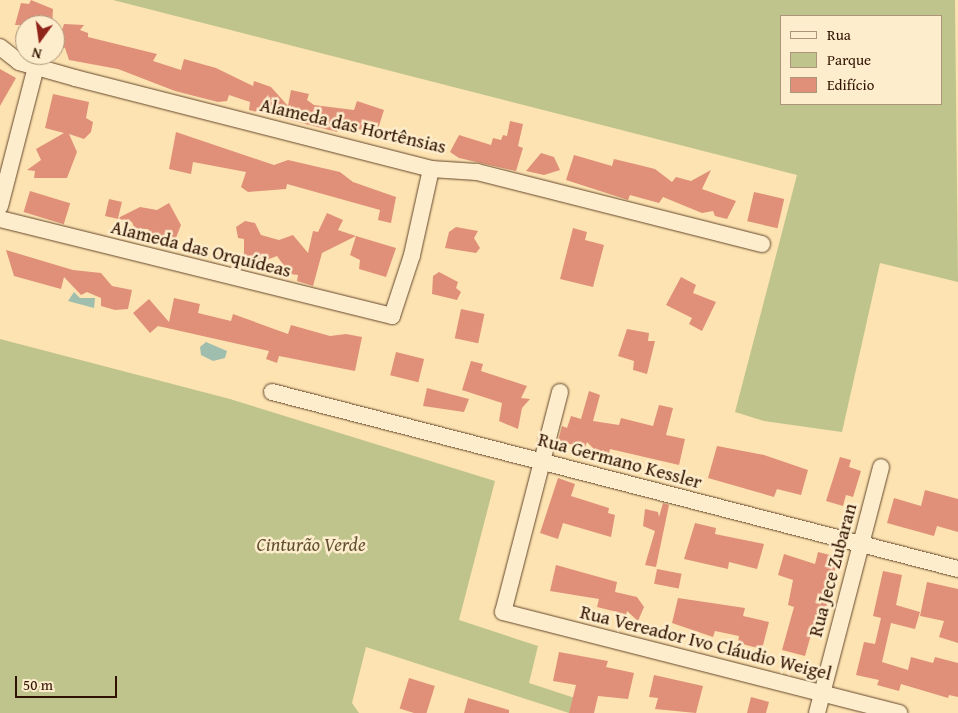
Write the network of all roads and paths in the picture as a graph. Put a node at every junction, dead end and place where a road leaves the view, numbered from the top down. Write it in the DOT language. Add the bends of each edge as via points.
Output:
graph roads {
  1 [pos="0,47"];
  2 [pos="36,67"];
  3 [pos="431,168"];
  4 [pos="0,206"];
  5 [pos="0,219"];
  6 [pos="762,244"];
  7 [pos="272,392"];
  8 [pos="560,392"];
  9 [pos="542,461"];
  10 [pos="880,467"];
  11 [pos="860,545"];
  12 [pos="958,569"];
  13 [pos="821,694"];
  14 [pos="817,713"];
  15 [pos="899,713"];
  1 -- 2 [label="street, Alameda das Hortênsias" via="19,62"];
  2 -- 3 [label="street, Alameda das Hortênsias"];
  2 -- 4 [label="street"];
  3 -- 5 [label="street, Alameda das Orquídeas" via="412,255 392,316"];
  3 -- 6 [label="street, Alameda das Hortênsias" via="477,172"];
  7 -- 9 [label="street, Rua Germano Kessler"];
  8 -- 9 [label="street"];
  9 -- 11 [label="street, Rua Germano Kessler"];
  9 -- 13 [label="street, Rua Vereador Ivo Cláudio Weigel" via="503,612"];
  10 -- 11 [label="street, Rua Jece Zubaran"];
  11 -- 12 [label="street, Rua Germano Kessler"];
  11 -- 13 [label="street, Rua Jece Zubaran"];
  13 -- 14 [label="street, Rua Jece Zubaran"];
  13 -- 15 [label="street, Rua Vereador Ivo Cláudio Weigel"];
}
